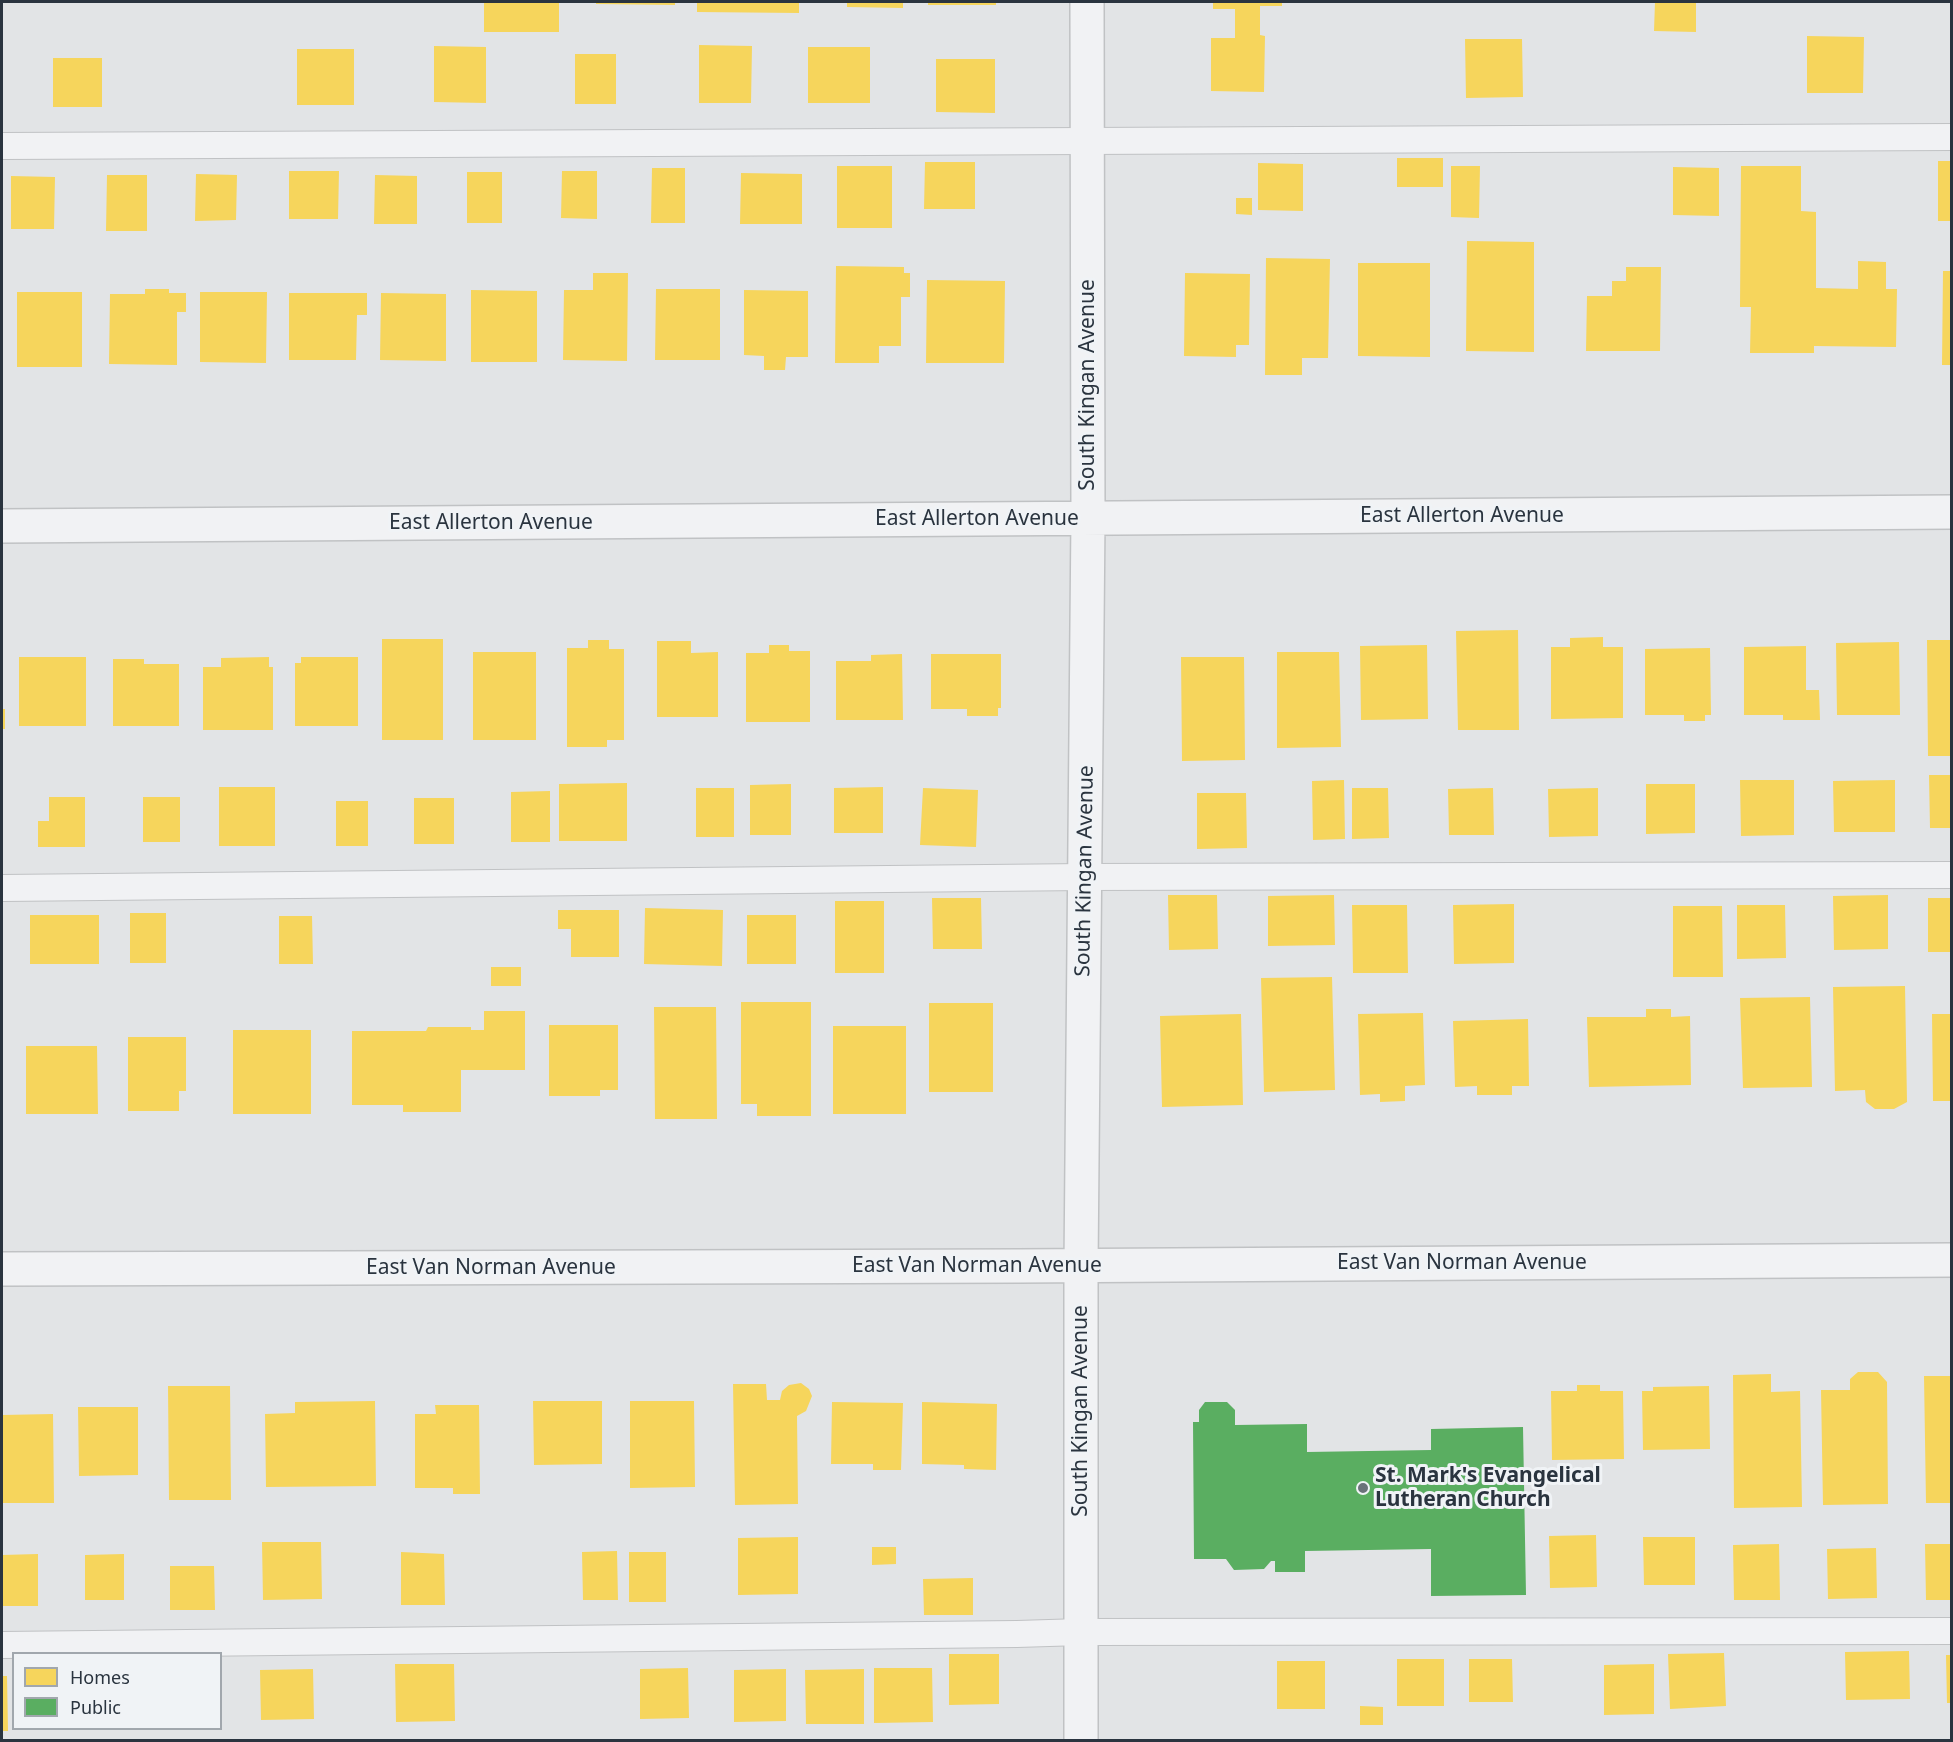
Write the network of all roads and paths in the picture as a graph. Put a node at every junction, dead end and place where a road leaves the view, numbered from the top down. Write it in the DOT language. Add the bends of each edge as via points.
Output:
graph roads {
  1 [pos="1087,2"];
  2 [pos="1952,137"];
  3 [pos="1088,141"];
  4 [pos="2,146"];
  5 [pos="1952,512"];
  6 [pos="1088,518"];
  7 [pos="2,526"];
  8 [pos="1952,875"];
  9 [pos="1085,877"];
  10 [pos="2,888"];
  11 [pos="1952,1260"];
  12 [pos="1081,1265"];
  13 [pos="2,1269"];
  14 [pos="1952,1631"];
  15 [pos="1081,1632"];
  16 [pos="2,1645"];
  17 [pos="1081,1740"];
  1 -- 3 [label="street, South Kingan Avenue"];
  2 -- 3 [label="lane"];
  3 -- 4 [label="lane"];
  3 -- 6 [label="street, South Kingan Avenue"];
  5 -- 6 [label="street, East Allerton Avenue"];
  6 -- 7 [label="street, East Allerton Avenue"];
  6 -- 9 [label="street, South Kingan Avenue"];
  8 -- 9 [label="lane"];
  9 -- 10 [label="lane"];
  9 -- 12 [label="street, South Kingan Avenue"];
  11 -- 12 [label="street, East Van Norman Avenue"];
  12 -- 13 [label="street, East Van Norman Avenue"];
  12 -- 15 [label="street, South Kingan Avenue"];
  14 -- 15 [label="lane"];
  15 -- 16 [label="lane"];
  15 -- 17 [label="street, South Kingan Avenue"];
}
